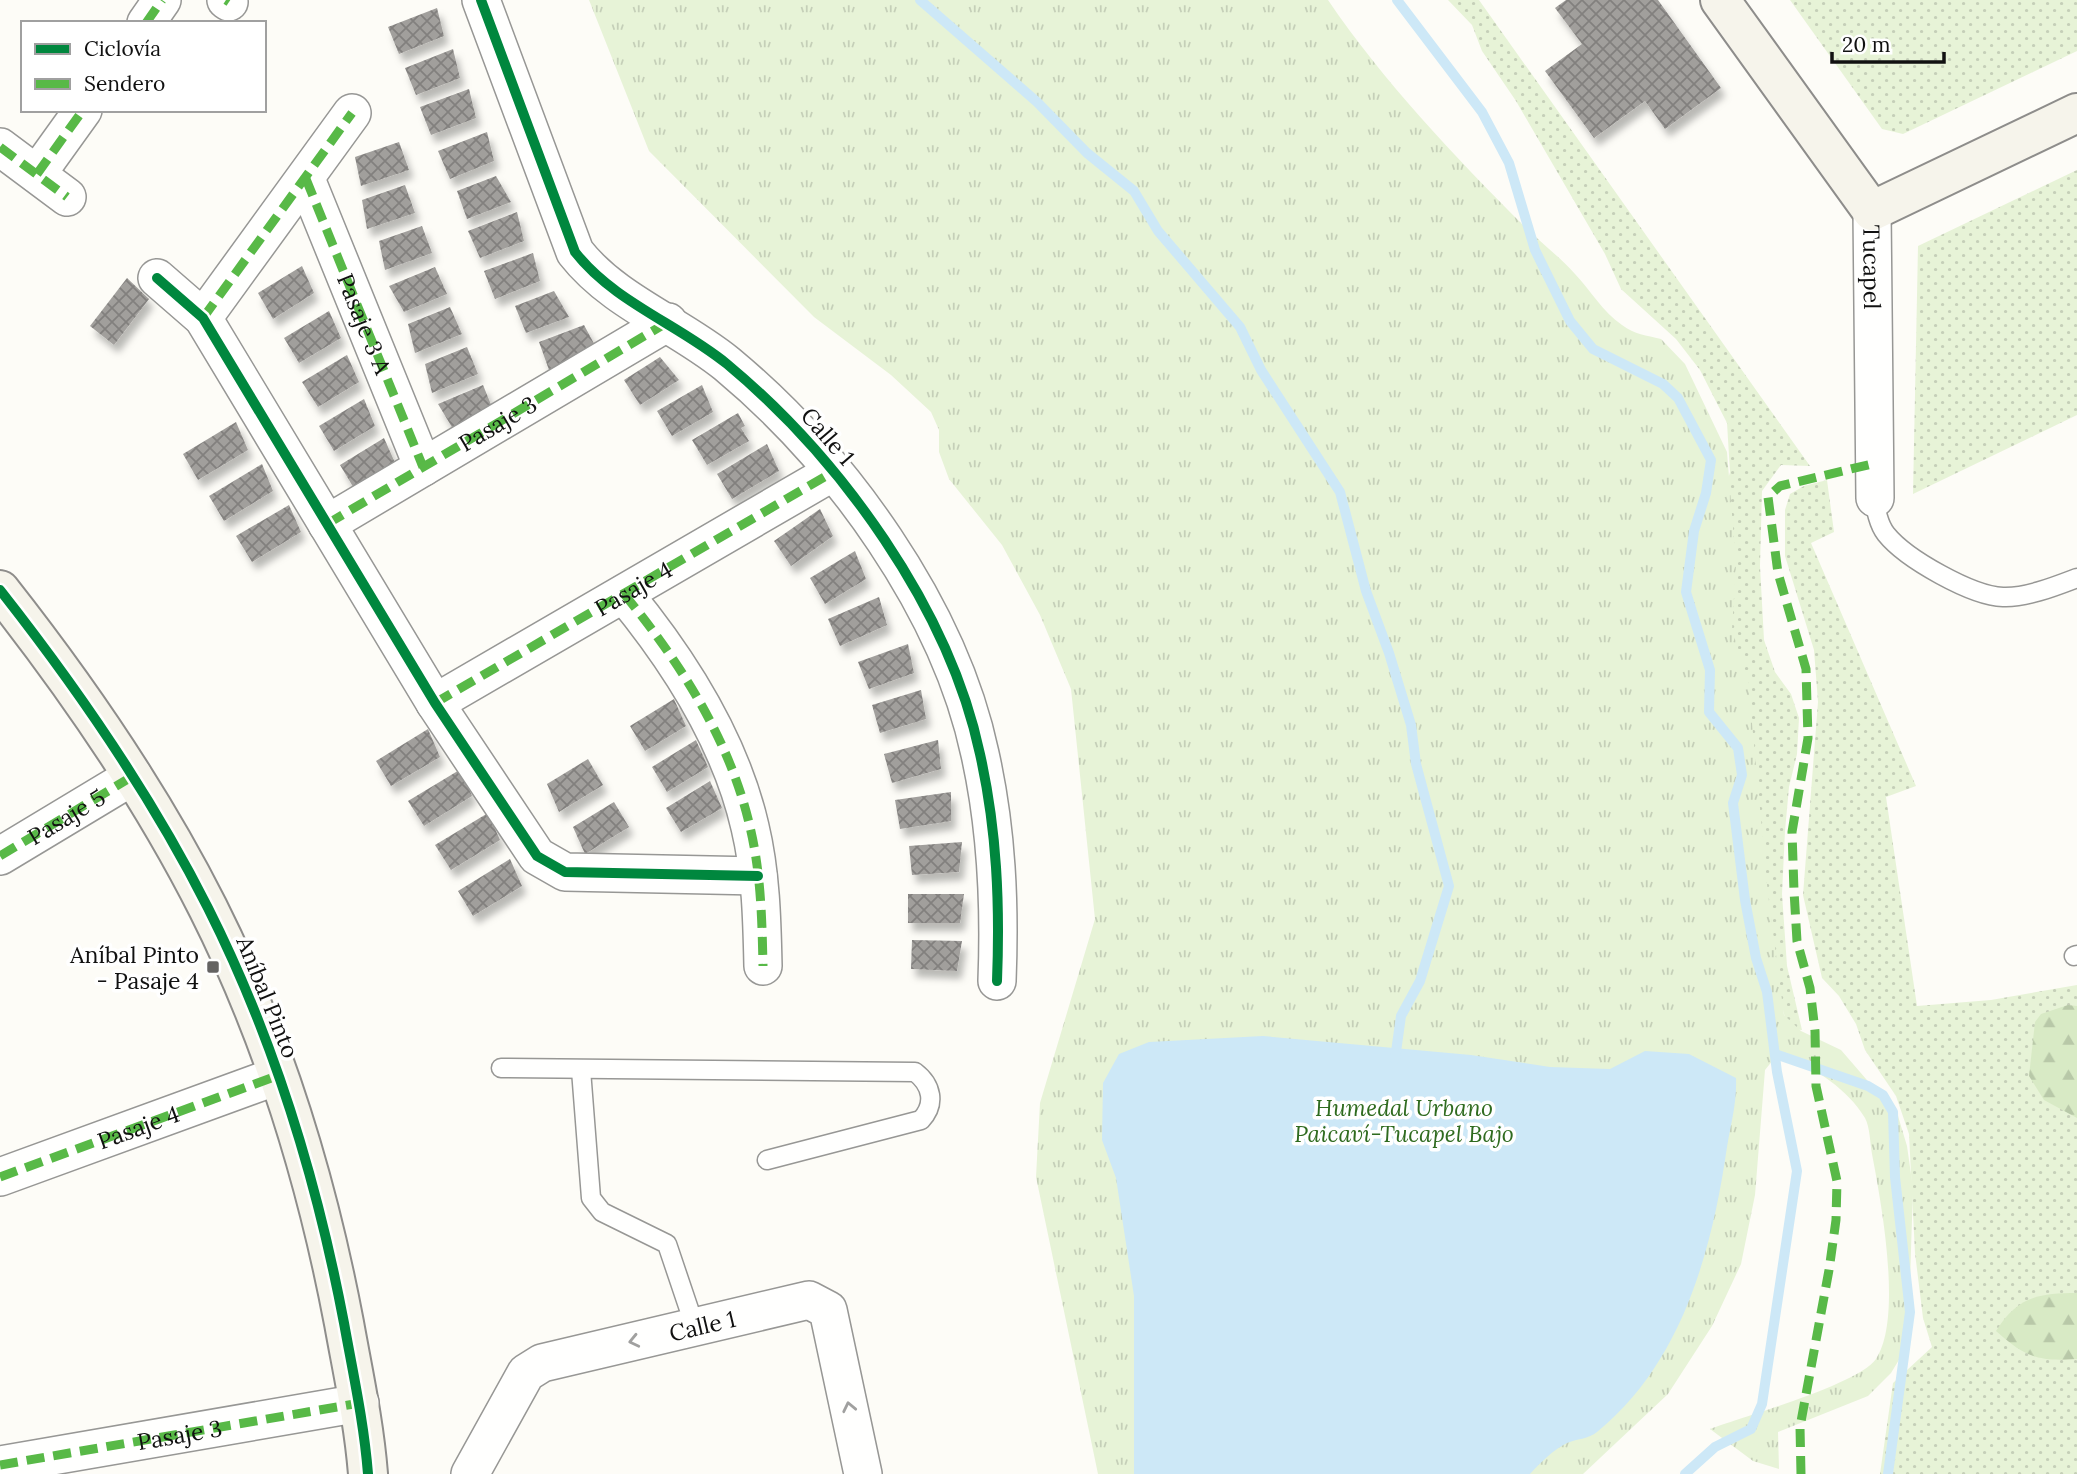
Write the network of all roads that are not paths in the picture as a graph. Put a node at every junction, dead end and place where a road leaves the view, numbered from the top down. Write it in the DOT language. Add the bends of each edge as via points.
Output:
graph roads {
  1 [pos="162,0"];
  2 [pos="481,0"];
  3 [pos="1720,0"];
  4 [pos="147,21"];
  5 [pos="82,112"];
  6 [pos="352,113"];
  7 [pos="2077,113"];
  8 [pos="0,147"];
  9 [pos="37,174"];
  10 [pos="306,179"];
  11 [pos="68,197"];
  12 [pos="1871,211"];
  13 [pos="157,278"];
  14 [pos="203,318"];
  15 [pos="668,322"];
  16 [pos="423,467"];
  17 [pos="832,472"];
  18 [pos="1875,498"];
  19 [pos="327,524"];
  20 [pos="2077,578"];
  21 [pos="0,590"];
  22 [pos="624,594"];
  23 [pos="435,703"];
  24 [pos="133,776"];
  25 [pos="0,856"];
  26 [pos="758,876"];
  27 [pos="763,966"];
  28 [pos="997,981"];
  29 [pos="501,1068"];
  30 [pos="581,1069"];
  31 [pos="276,1076"];
  32 [pos="767,1160"];
  33 [pos="0,1177"];
  34 [pos="695,1327"];
  35 [pos="360,1403"];
  36 [pos="0,1465"];
  37 [pos="368,1474"];
  38 [pos="470,1474"];
  39 [pos="863,1474"];
  1 -- 4 [label="street"];
  2 -- 15 [label="street, Calle 1" via="575,252 600,280"];
  3 -- 12 [label="street, Tucapel"];
  5 -- 9 [label="street"];
  6 -- 10 [label="street"];
  7 -- 12 [label="street"];
  8 -- 9 [label="street"];
  9 -- 11 [label="street"];
  10 -- 14 [label="street"];
  10 -- 16 [label="street, Pasaje 3 A"];
  12 -- 18 [label="street, Tucapel"];
  13 -- 14 [label="street"];
  14 -- 19 [label="street"];
  15 -- 16 [label="street, Pasaje 3"];
  15 -- 17 [label="street, Calle 1" via="760,393"];
  16 -- 19 [label="street, Pasaje 3"];
  17 -- 22 [label="street, Pasaje 4"];
  17 -- 28 [label="street, Calle 1" via="863,510 915,592 963,697 980,752 991,812 998,873"];
  18 -- 20 [label="lane" via="1884,533 1947,579 2003,597"];
  19 -- 23 [label="street"];
  21 -- 24 [label="street, Aníbal Pinto"];
  22 -- 23 [label="street, Pasaje 4"];
  22 -- 26 [label="street" via="676,662 719,739 751,828"];
  23 -- 26 [label="street" via="528,846 555,868 565,872"];
  24 -- 25 [label="street, Pasaje 5"];
  24 -- 31 [label="street, Aníbal Pinto" via="208,909 244,988"];
  26 -- 27 [label="street"];
  29 -- 30 [label="lane"];
  30 -- 32 [label="lane" via="915,1072 924,1078 930,1111 921,1120"];
  30 -- 34 [label="lane" via="592,1198 602,1212 667,1244"];
  31 -- 33 [label="street, Pasaje 4"];
  31 -- 35 [label="street, Aníbal Pinto" via="325,1235"];
  34 -- 38 [label="street, Calle 1, one-way" via="542,1363 526,1373"];
  39 -- 34 [label="street, Calle 1, one-way" via="828,1310 809,1300"];
  35 -- 36 [label="street, Pasaje 3"];
  35 -- 37 [label="street, Aníbal Pinto"];
}
